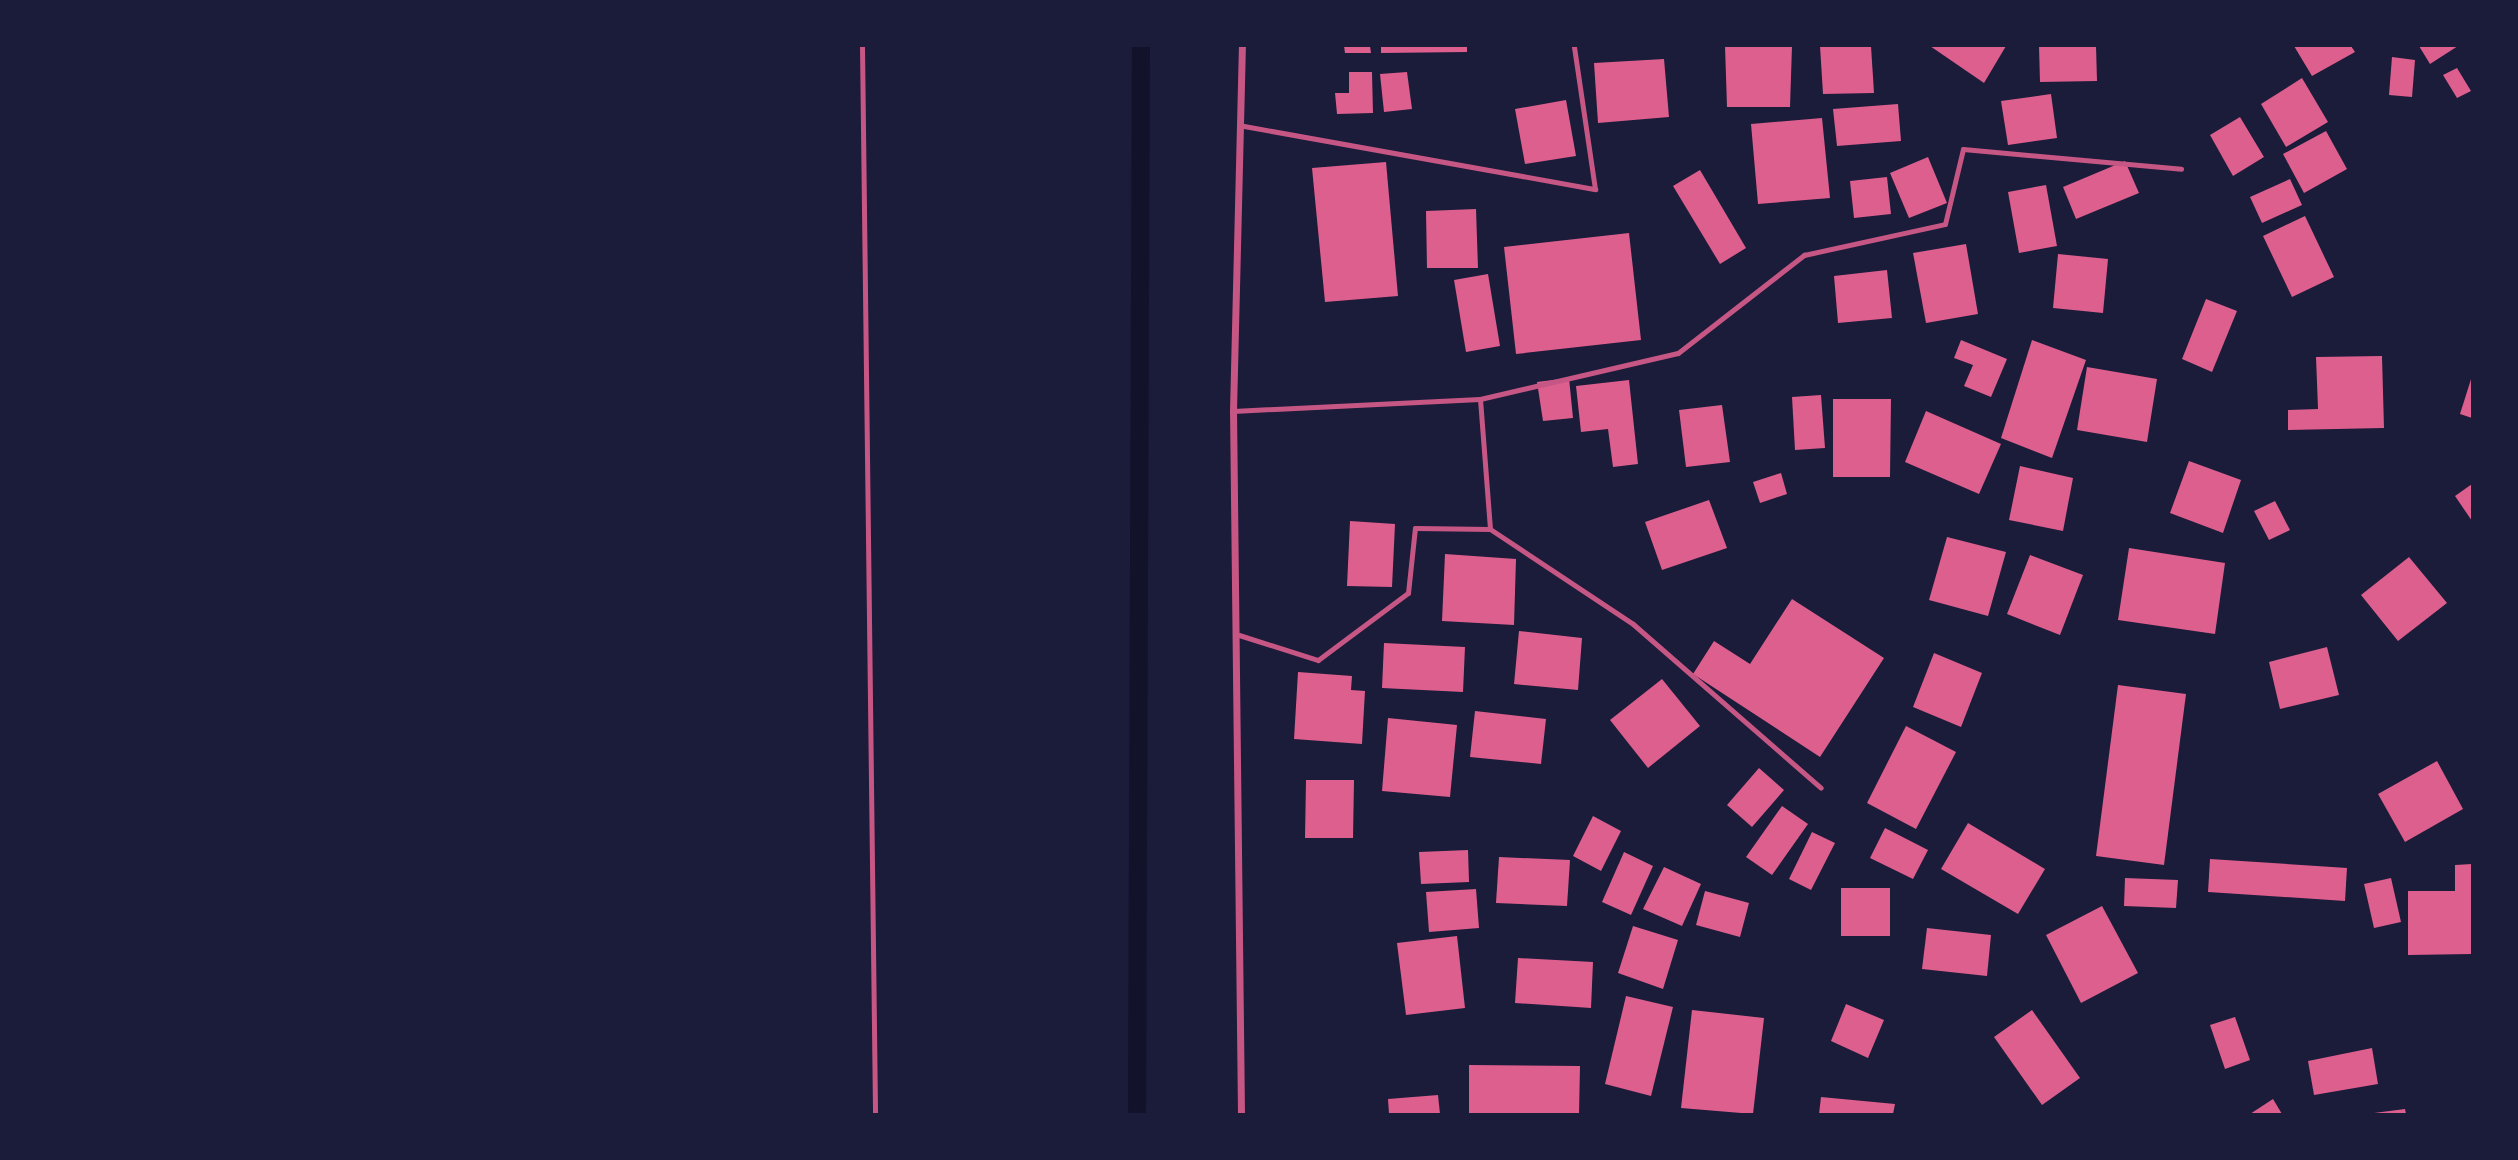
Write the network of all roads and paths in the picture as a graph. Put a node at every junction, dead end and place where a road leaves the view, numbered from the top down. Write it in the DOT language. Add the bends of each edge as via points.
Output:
graph roads {
  1 [pos="862,46"];
  2 [pos="1242,46"];
  3 [pos="1574,46"];
  4 [pos="1244,127"];
  5 [pos="2181,169"];
  6 [pos="1480,399"];
  7 [pos="1233,411"];
  8 [pos="1490,528"];
  9 [pos="1239,635"];
  10 [pos="1821,788"];
  11 [pos="875,1115"];
  12 [pos="1241,1115"];
  1 -- 11 [label="lane"];
  2 -- 4 [label="street"];
  3 -- 4 [label="lane" via="1594,189"];
  4 -- 7 [label="street"];
  5 -- 6 [label="lane" via="1963,149 1945,224 1804,255 1678,353"];
  6 -- 7 [label="lane"];
  6 -- 8 [label="lane"];
  7 -- 9 [label="street"];
  8 -- 9 [label="lane" via="1415,528 1408,593 1318,660"];
  8 -- 10 [label="lane" via="1633,624"];
  9 -- 12 [label="street"];
}
